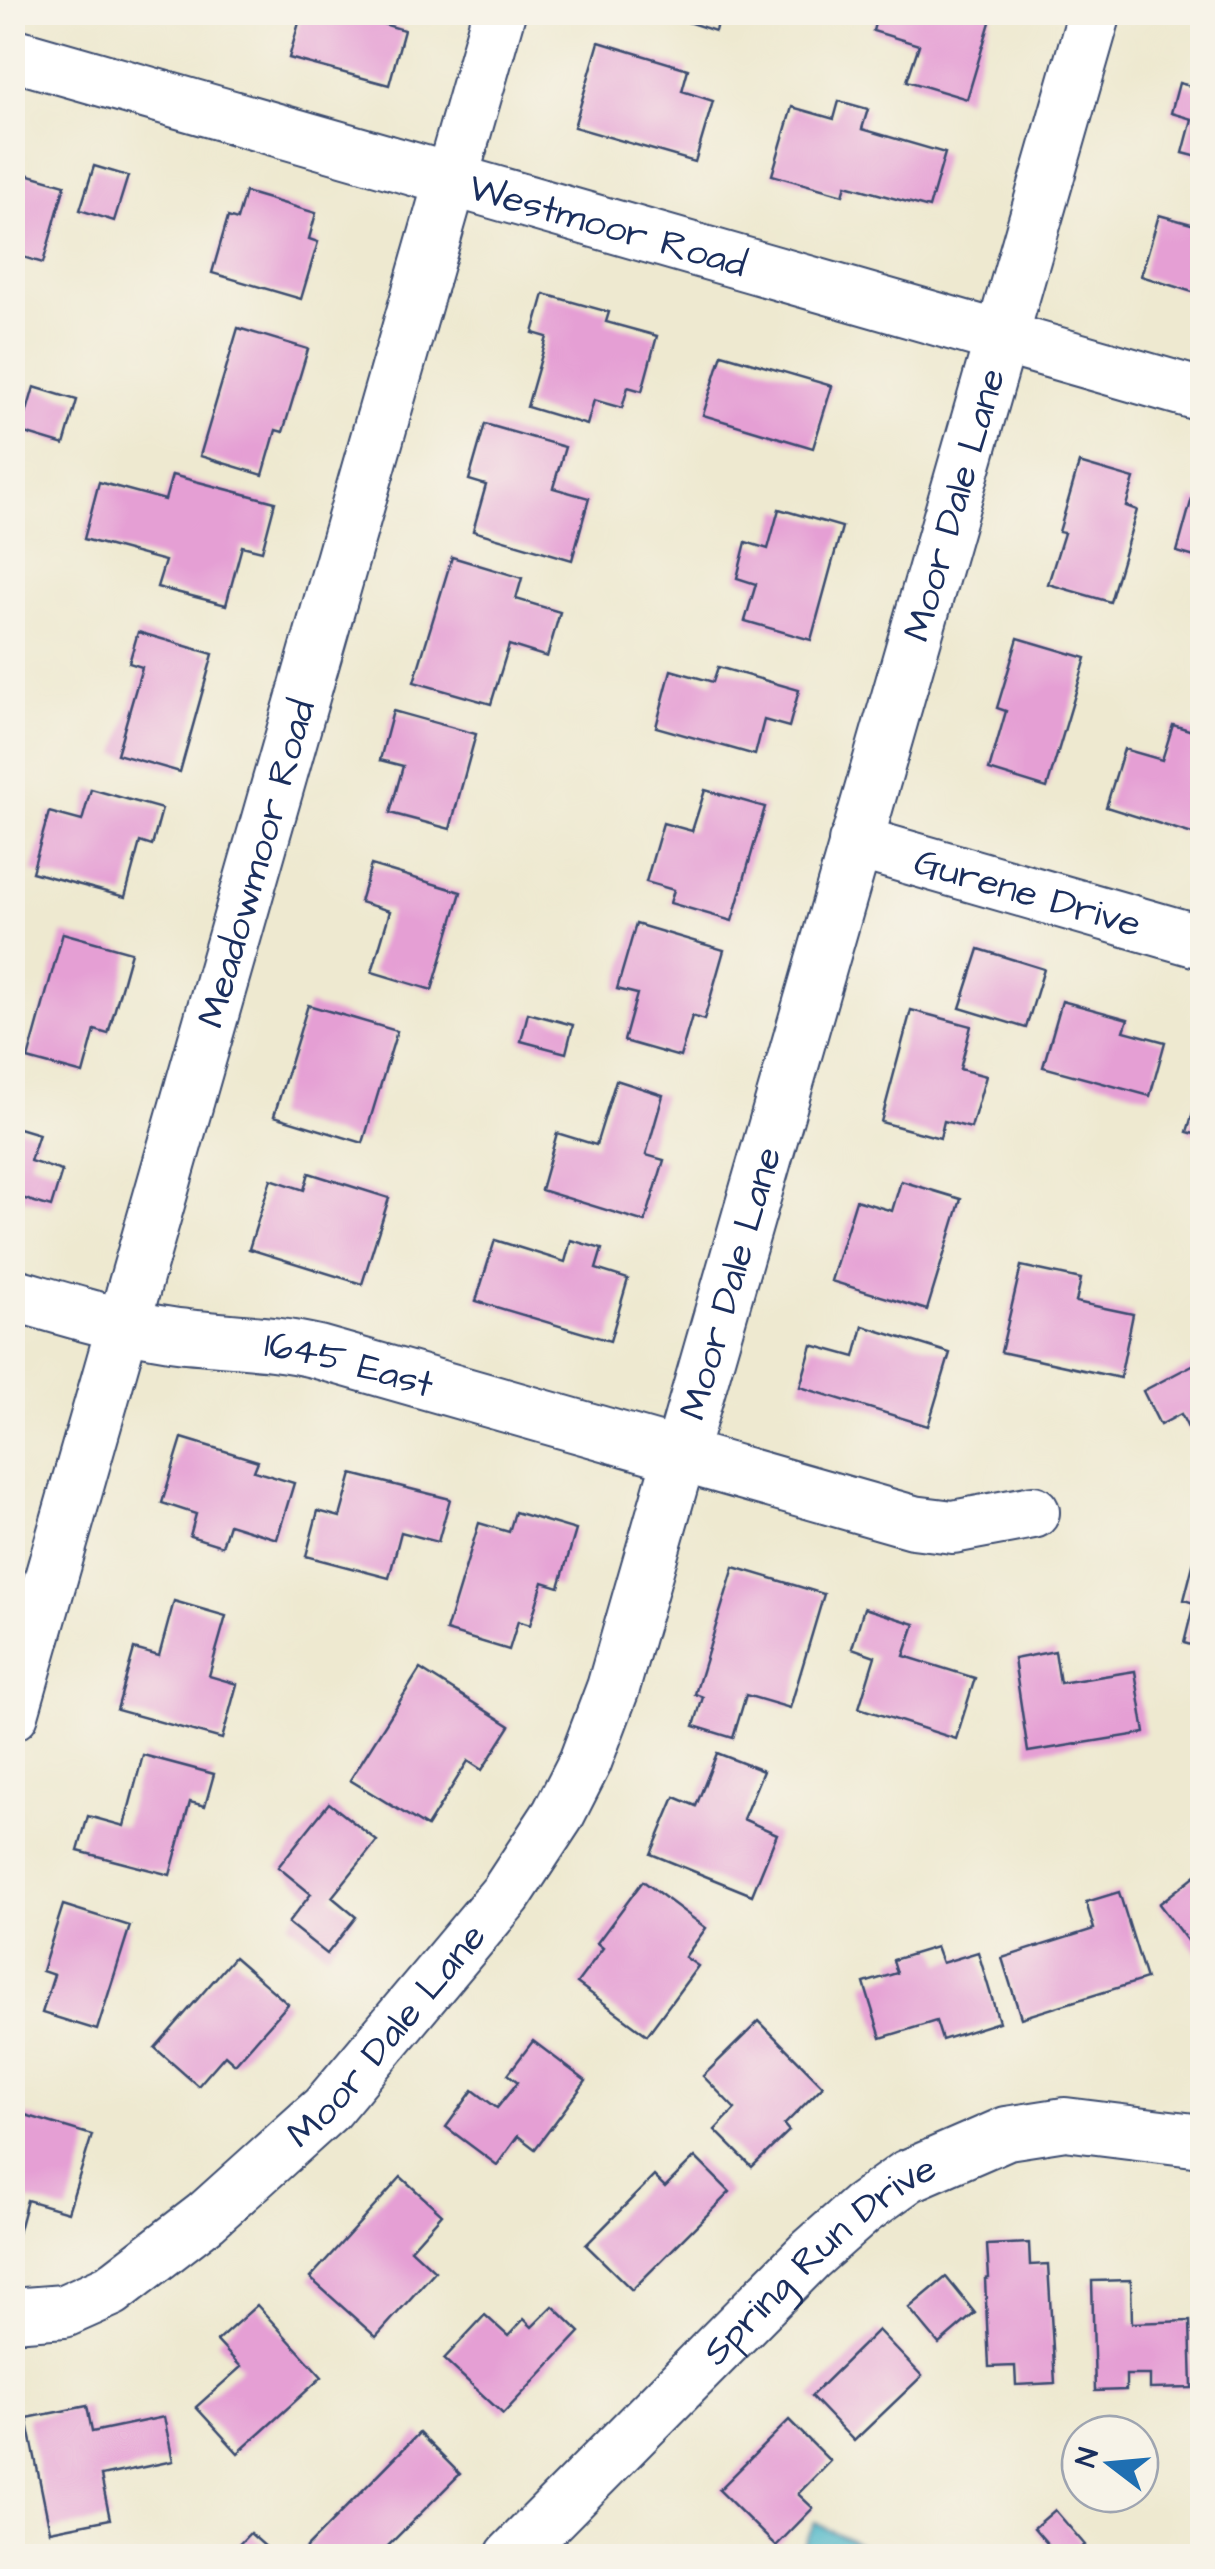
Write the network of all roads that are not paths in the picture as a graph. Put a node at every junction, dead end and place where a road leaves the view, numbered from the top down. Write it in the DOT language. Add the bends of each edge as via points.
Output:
graph roads {
  1 [pos="499,12"];
  2 [pos="1095,12"];
  3 [pos="12,54"];
  4 [pos="451,179"];
  5 [pos="1001,337"];
  6 [pos="1202,395"];
  7 [pos="856,842"];
  8 [pos="1202,942"];
  9 [pos="12,1294"];
  10 [pos="125,1326"];
  11 [pos="680,1455"];
  12 [pos="1032,1512"];
  13 [pos="12,1714"];
  14 [pos="1202,2141"];
  15 [pos="12,2315"];
  16 [pos="512,2556"];
  1 -- 4 [label="street, Meadowmoor Road"];
  2 -- 5 [label="street, Moor Dale Lane"];
  3 -- 4 [label="street, Westmoor Road"];
  4 -- 5 [label="street, Westmoor Road"];
  4 -- 10 [label="street, Meadowmoor Road"];
  5 -- 6 [label="street, Westmoor Road"];
  5 -- 7 [label="street, Moor Dale Lane"];
  7 -- 8 [label="street, Gurene Drive"];
  7 -- 11 [label="street, Moor Dale Lane"];
  9 -- 10 [label="street, 1645 East"];
  10 -- 11 [label="street, 1645 East" via="306,1349"];
  10 -- 13 [label="street, Meadowmoor Road"];
  11 -- 12 [label="street, 1645 East" via="913,1522 953,1527"];
  11 -- 15 [label="street, Moor Dale Lane" via="585,1762 506,1894 326,2108 206,2217 111,2290 64,2311"];
  14 -- 16 [label="street, Spring Run Drive" via="1065,2124 1008,2133 908,2176 810,2256"];
}
